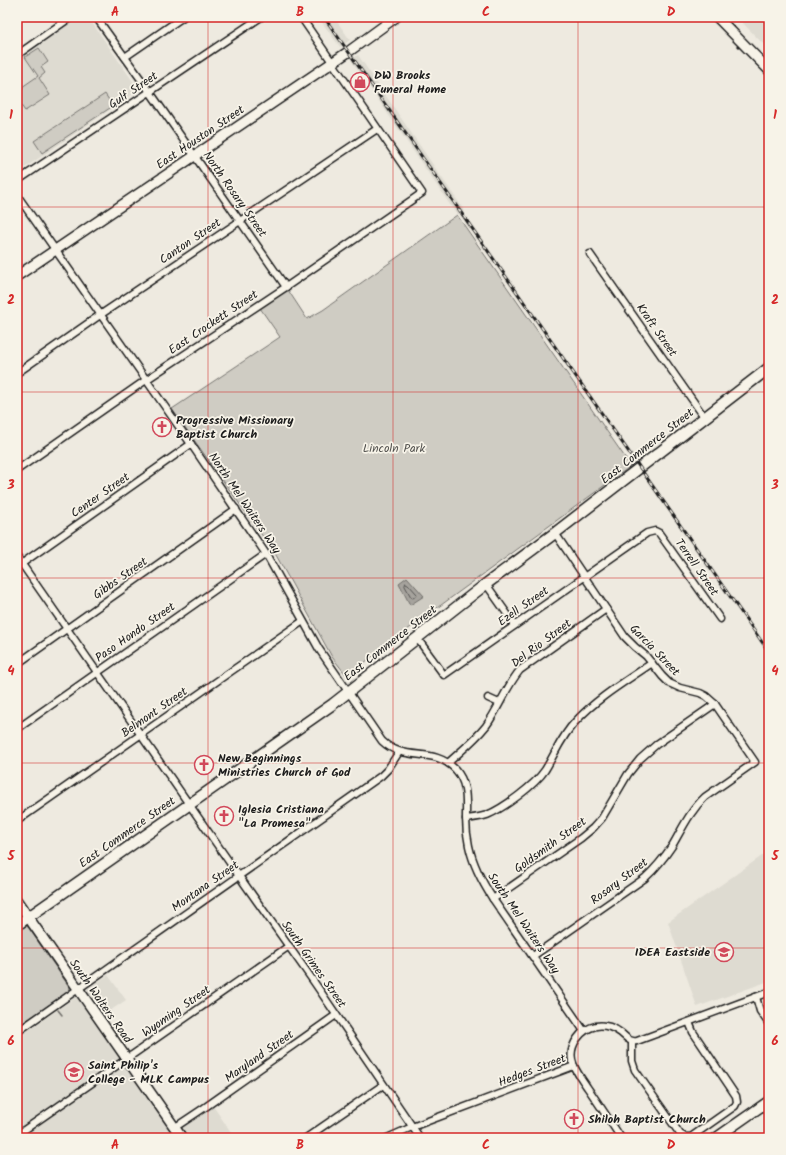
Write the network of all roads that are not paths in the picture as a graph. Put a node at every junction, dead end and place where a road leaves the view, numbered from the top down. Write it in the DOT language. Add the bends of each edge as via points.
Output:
graph roads {
  1 [pos="71,17"];
  2 [pos="96,17"];
  3 [pos="183,17"];
  4 [pos="261,17"];
  5 [pos="301,17"];
  6 [pos="396,17"];
  7 [pos="716,17"];
  8 [pos="17,54"];
  9 [pos="125,57"];
  10 [pos="332,63"];
  11 [pos="769,70"];
  12 [pos="150,92"];
  13 [pos="377,129"];
  14 [pos="194,156"];
  15 [pos="17,181"];
  16 [pos="17,195"];
  17 [pos="240,221"];
  18 [pos="55,249"];
  19 [pos="590,254"];
  20 [pos="17,276"];
  21 [pos="286,287"];
  22 [pos="100,315"];
  23 [pos="769,368"];
  24 [pos="17,373"];
  25 [pos="146,380"];
  26 [pos="705,418"];
  27 [pos="191,444"];
  28 [pos="17,470"];
  29 [pos="236,509"];
  30 [pos="655,531"];
  31 [pos="555,533"];
  32 [pos="266,554"];
  33 [pos="17,557"];
  34 [pos="20,565"];
  35 [pos="585,576"];
  36 [pos="486,584"];
  37 [pos="606,609"];
  38 [pos="720,619"];
  39 [pos="304,621"];
  40 [pos="515,625"];
  41 [pos="67,629"];
  42 [pos="417,638"];
  43 [pos="17,664"];
  44 [pos="652,664"];
  45 [pos="98,672"];
  46 [pos="348,692"];
  47 [pos="488,698"];
  48 [pos="499,703"];
  49 [pos="715,704"];
  50 [pos="17,729"];
  51 [pos="141,734"];
  52 [pos="400,752"];
  53 [pos="756,762"];
  54 [pos="448,763"];
  55 [pos="189,805"];
  56 [pos="466,819"];
  57 [pos="17,821"];
  58 [pos="238,876"];
  59 [pos="493,899"];
  60 [pos="17,901"];
  61 [pos="28,917"];
  62 [pos="17,925"];
  63 [pos="289,946"];
  64 [pos="533,956"];
  65 [pos="78,989"];
  66 [pos="769,992"];
  67 [pos="756,997"];
  68 [pos="336,1015"];
  69 [pos="689,1022"];
  70 [pos="769,1024"];
  71 [pos="584,1031"];
  72 [pos="17,1032"];
  73 [pos="632,1042"];
  74 [pos="126,1058"];
  75 [pos="574,1066"];
  76 [pos="383,1085"];
  77 [pos="769,1101"];
  78 [pos="412,1127"];
  79 [pos="174,1128"];
  80 [pos="17,1136"];
  81 [pos="182,1138"];
  82 [pos="306,1138"];
  83 [pos="387,1138"];
  84 [pos="420,1138"];
  85 [pos="621,1138"];
  86 [pos="716,1138"];
  1 -- 8 [label="street"];
  2 -- 9 [label="street, North Rosary Street"];
  3 -- 9 [label="street"];
  4 -- 12 [label="street, Gulf Street"];
  5 -- 10 [label="street"];
  6 -- 10 [label="main road, East Houston Street"];
  7 -- 11 [label="main road"];
  9 -- 12 [label="street, North Rosary Street"];
  10 -- 13 [label="street"];
  10 -- 14 [label="main road, East Houston Street"];
  12 -- 14 [label="street, North Rosary Street"];
  12 -- 15 [label="street, Gulf Street"];
  13 -- 17 [label="street, Canton Street"];
  13 -- 21 [label="street, East Crockett Street" via="422,193"];
  14 -- 17 [label="street, North Rosary Street"];
  14 -- 18 [label="main road, East Houston Street"];
  16 -- 18 [label="street, North Mel Waiters Way"];
  17 -- 21 [label="street, North Rosary Street"];
  17 -- 22 [label="street, Canton Street"];
  18 -- 20 [label="main road, East Houston Street"];
  18 -- 22 [label="street, North Mel Waiters Way"];
  19 -- 26 [label="street, Kraft Street"];
  21 -- 25 [label="street, East Crockett Street"];
  22 -- 24 [label="street, Canton Street"];
  22 -- 25 [label="street, North Mel Waiters Way"];
  23 -- 26 [label="main road, East Commerce Street"];
  25 -- 27 [label="street, North Mel Waiters Way"];
  25 -- 28 [label="street, East Crockett Street"];
  26 -- 31 [label="main road, East Commerce Street"];
  27 -- 29 [label="street, North Mel Waiters Way"];
  27 -- 34 [label="street, Center Street"];
  29 -- 32 [label="street, North Mel Waiters Way"];
  29 -- 41 [label="street, Gibbs Street"];
  30 -- 35 [label="street, Ezell Street" via="647,533"];
  30 -- 38 [label="street, Terrell Street" via="659,533"];
  31 -- 35 [label="street, Garcia Street"];
  31 -- 36 [label="main road, East Commerce Street"];
  32 -- 39 [label="street, North Mel Waiters Way"];
  32 -- 45 [label="street, Paso Hondo Street"];
  33 -- 34 [label="street, South Grimes Street"];
  34 -- 41 [label="street, South Grimes Street"];
  35 -- 37 [label="street, Garcia Street"];
  35 -- 40 [label="street, Ezell Street"];
  36 -- 40 [label="street"];
  36 -- 42 [label="main road, East Commerce Street"];
  37 -- 44 [label="street, Garcia Street" via="625,637"];
  37 -- 48 [label="street, Del Rio Street" via="520,670"];
  39 -- 46 [label="street, North Mel Waiters Way"];
  39 -- 51 [label="street, Belmont Street"];
  40 -- 42 [label="street, Ezell Street" via="444,675"];
  41 -- 43 [label="street, Gibbs Street"];
  41 -- 45 [label="street, South Grimes Street"];
  42 -- 46 [label="main road, East Commerce Street"];
  44 -- 49 [label="street, Garcia Street" via="669,683 700,692"];
  44 -- 56 [label="street" via="595,703 575,722 545,770 530,787 494,812"];
  45 -- 50 [label="street, Paso Hondo Street"];
  45 -- 51 [label="street, South Grimes Street"];
  46 -- 52 [label="street, South Mel Waiters Way" via="382,740"];
  46 -- 55 [label="main road, East Commerce Street"];
  47 -- 48 [label="street"];
  48 -- 54 [label="street, Del Rio Street" via="486,726"];
  49 -- 53 [label="street, Garcia Street"];
  49 -- 59 [label="street, Goldsmith Street" via="657,744 640,759 628,774 607,811 593,828"];
  51 -- 55 [label="street, South Grimes Street"];
  51 -- 57 [label="street, Belmont Street"];
  52 -- 54 [label="street, South Mel Waiters Way" via="430,756"];
  52 -- 58 [label="street, Montana Street" via="381,776"];
  53 -- 64 [label="street, Rosary Street" via="699,803 667,854 645,878"];
  54 -- 56 [label="street, South Mel Waiters Way" via="459,775 465,788"];
  55 -- 58 [label="street, South Grimes Street"];
  55 -- 61 [label="main road, East Commerce Street"];
  56 -- 59 [label="street, South Mel Waiters Way" via="473,860"];
  58 -- 63 [label="street, South Grimes Street"];
  58 -- 65 [label="street, Montana Street"];
  59 -- 64 [label="street, South Mel Waiters Way"];
  60 -- 61 [label="main road, South Walters Road"];
  61 -- 62 [label="main road, East Commerce Street"];
  61 -- 65 [label="main road, South Walters Road"];
  63 -- 68 [label="street, South Grimes Street"];
  63 -- 74 [label="street, Wyoming Street"];
  64 -- 71 [label="street, South Mel Waiters Way"];
  65 -- 72 [label="street, Montana Street"];
  65 -- 74 [label="main road, South Walters Road"];
  66 -- 67 [label="street"];
  67 -- 69 [label="street"];
  67 -- 70 [label="street" via="760,1011"];
  68 -- 76 [label="street, South Grimes Street"];
  68 -- 79 [label="street, Maryland Street"];
  69 -- 73 [label="street"];
  69 -- 73 [label="street" via="736,1096 737,1102 735,1106 691,1136 685,1137 680,1134 635,1070 632,1061"];
  71 -- 73 [label="street" via="596,1026 609,1027"];
  71 -- 75 [label="street, Hedges Street" via="573,1048"];
  74 -- 79 [label="main road, South Walters Road"];
  74 -- 80 [label="street, Wyoming Street"];
  75 -- 78 [label="street, Hedges Street"];
  75 -- 85 [label="street"];
  76 -- 78 [label="street, South Grimes Street"];
  76 -- 82 [label="street"];
  77 -- 86 [label="main road"];
  78 -- 83 [label="street, Hedges Street"];
  78 -- 84 [label="street, South Grimes Street"];
  79 -- 81 [label="main road, South Walters Road"];
}
